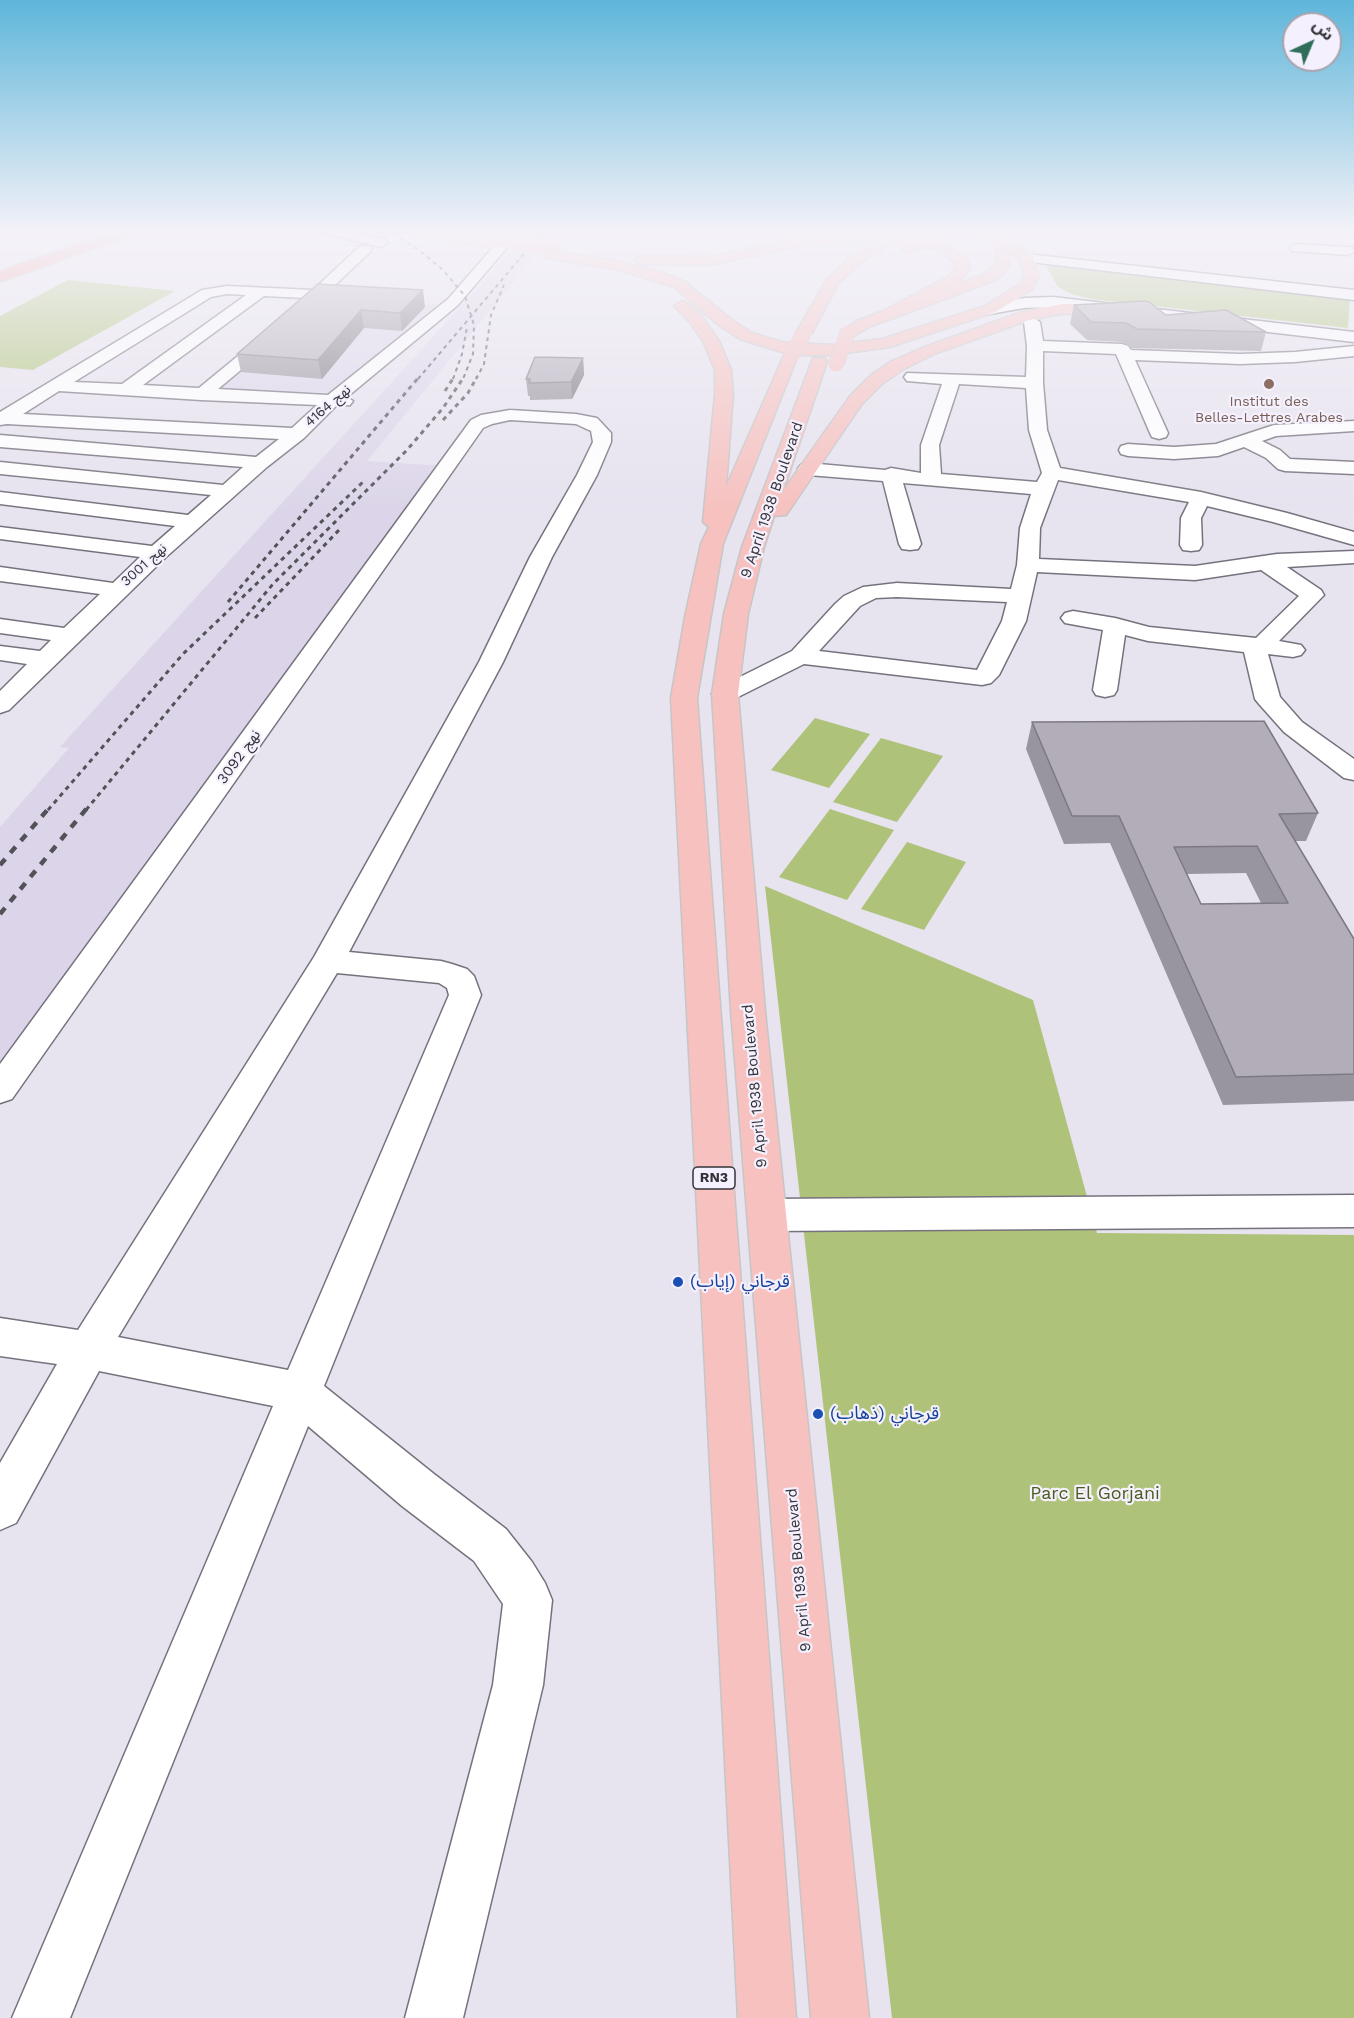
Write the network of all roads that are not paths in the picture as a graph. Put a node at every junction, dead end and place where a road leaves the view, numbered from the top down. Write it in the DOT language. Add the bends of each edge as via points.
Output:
graph roads {
  1 [pos="155,324"];
  2 [pos="215,324"];
  3 [pos="428,324"];
  4 [pos="699,324"];
  5 [pos="728,324"];
  6 [pos="826,324"];
  7 [pos="863,324"];
  8 [pos="944,324"];
  9 [pos="1001,324"];
  10 [pos="1032,324"];
  11 [pos="1246,324"];
  12 [pos="281,327"];
  13 [pos="1354,337"];
  14 [pos="824,343"];
  15 [pos="1035,346"];
  16 [pos="119,347"];
  17 [pos="1354,351"];
  18 [pos="176,352"];
  19 [pos="199,354"];
  20 [pos="1125,355"];
  21 [pos="223,356"];
  22 [pos="246,358"];
  23 [pos="1239,360"];
  24 [pos="913,377"];
  25 [pos="1261,377"];
  26 [pos="952,379"];
  27 [pos="1034,383"];
  28 [pos="54,386"];
  29 [pos="124,391"];
  30 [pos="201,395"];
  31 [pos="332,400"];
  32 [pos="352,402"];
  33 [pos="1,418"];
  34 [pos="1354,426"];
  35 [pos="1159,433"];
  36 [pos="297,434"];
  37 [pos="1244,440"];
  38 [pos="0,441"];
  39 [pos="1128,450"];
  40 [pos="799,457"];
  41 [pos="260,463"];
  42 [pos="0,468"];
  43 [pos="1354,468"];
  44 [pos="891,474"];
  45 [pos="932,478"];
  46 [pos="1048,481"];
  47 [pos="228,491"];
  48 [pos="0,498"];
  49 [pos="1201,498"];
  50 [pos="192,522"];
  51 [pos="0,533"];
  52 [pos="1354,540"];
  53 [pos="712,544"];
  54 [pos="910,544"];
  55 [pos="1191,545"];
  56 [pos="157,553"];
  57 [pos="1354,557"];
  58 [pos="1266,563"];
  59 [pos="1028,565"];
  60 [pos="0,574"];
  61 [pos="117,590"];
  62 [pos="1020,596"];
  63 [pos="1073,618"];
  64 [pos="1115,625"];
  65 [pos="0,626"];
  66 [pos="69,636"];
  67 [pos="1260,646"];
  68 [pos="1293,650"];
  69 [pos="0,652"];
  70 [pos="801,656"];
  71 [pos="45,659"];
  72 [pos="1105,690"];
  73 [pos="725,694"];
  74 [pos="2,700"];
  75 [pos="1354,772"];
  76 [pos="328,961"];
  77 [pos="0,1090"];
  78 [pos="1354,1211"];
  79 [pos="767,1215"];
  80 [pos="0,1337"];
  81 [pos="88,1350"];
  82 [pos="300,1392"];
  83 [pos="0,1507"];
  84 [pos="41,2018"];
  85 [pos="434,2018"];
  86 [pos="767,2018"];
  87 [pos="840,2018"];
  1 -- 16 [label="street"];
  2 -- 18 [label="street"];
  3 -- 31 [label="street, نهج 4164"];
  4 -- 53 [label="main road" via="723,370"];
  5 -- 8 [label="main road" via="772,345 800,350 884,344"];
  6 -- 14 [label="main road, 9 April 1938 Boulevard / RN3"];
  7 -- 14 [label="main road"];
  9 -- 40 [label="main road" via="912,358 876,380"];
  10 -- 15 [label="street"];
  11 -- 13 [label="street"];
  12 -- 22 [label="street"];
  14 -- 40 [label="main road, 9 April 1938 Boulevard / RN3"];
  14 -- 53 [label="main road, 9 April 1938 Boulevard / RN3"];
  15 -- 20 [label="street" via="1122,349"];
  15 -- 27 [label="street"];
  16 -- 18 [label="street"];
  16 -- 28 [label="street"];
  17 -- 23 [label="street"];
  18 -- 19 [label="street"];
  18 -- 29 [label="street"];
  20 -- 23 [label="street"];
  20 -- 35 [label="street"];
  21 -- 22 [label="street"];
  22 -- 30 [label="street"];
  23 -- 25 [label="street"];
  24 -- 26 [label="street"];
  26 -- 27 [label="street"];
  26 -- 45 [label="street" via="930,445"];
  27 -- 46 [label="street"];
  28 -- 29 [label="street"];
  28 -- 33 [label="street"];
  29 -- 30 [label="street"];
  30 -- 31 [label="street"];
  31 -- 32 [label="street"];
  31 -- 36 [label="street, نهج 4164"];
  33 -- 36 [label="street"];
  34 -- 37 [label="street" via="1274,431"];
  36 -- 41 [label="street, نهج 3001"];
  37 -- 39 [label="street" via="1218,450"];
  37 -- 43 [label="street" via="1273,454 1284,465"];
  38 -- 41 [label="street"];
  40 -- 44 [label="street"];
  40 -- 73 [label="main road, 9 April 1938 Boulevard / RN3" via="753,546 736,615"];
  41 -- 47 [label="street, نهج 3001"];
  42 -- 47 [label="street"];
  44 -- 45 [label="street"];
  44 -- 54 [label="street"];
  45 -- 46 [label="street"];
  46 -- 49 [label="street" via="1116,482"];
  46 -- 59 [label="street" via="1030,528"];
  47 -- 50 [label="street, نهج 3001"];
  48 -- 50 [label="street"];
  49 -- 52 [label="street"];
  49 -- 55 [label="street" via="1191,518"];
  50 -- 56 [label="street, نهج 3001"];
  51 -- 56 [label="street"];
  53 -- 86 [label="main road, 9 April 1938 Boulevard / RN3" via="684,698"];
  56 -- 61 [label="street, نهج 3001"];
  57 -- 58 [label="street"];
  58 -- 59 [label="street" via="1195,573"];
  58 -- 67 [label="street" via="1313,595"];
  59 -- 62 [label="street"];
  60 -- 61 [label="street"];
  61 -- 66 [label="street, نهج 3001"];
  62 -- 70 [label="street" via="871,592 843,609"];
  62 -- 70 [label="street" via="1014,621 982,678"];
  63 -- 64 [label="street"];
  64 -- 67 [label="street" via="1148,634"];
  64 -- 72 [label="street"];
  65 -- 66 [label="street"];
  66 -- 71 [label="street, نهج 3001"];
  67 -- 68 [label="street"];
  67 -- 75 [label="street" via="1268,699 1293,727"];
  69 -- 71 [label="street"];
  70 -- 73 [label="street"];
  71 -- 74 [label="street, نهج 3001"];
  73 -- 79 [label="main road, 9 April 1938 Boulevard / RN3"];
  76 -- 77 [label="street, نهج 3092" via="491,662 587,475 602,442 602,433 591,422 510,415 477,424"];
  76 -- 81 [label="street"];
  76 -- 82 [label="street" via="441,972 456,977 465,994"];
  78 -- 79 [label="street"];
  79 -- 87 [label="main road, 9 April 1938 Boulevard / RN3"];
  80 -- 81 [label="street"];
  81 -- 82 [label="street"];
  81 -- 83 [label="street"];
  82 -- 84 [label="street"];
  82 -- 85 [label="street" via="490,1545 528,1600 518,1685"];
}
